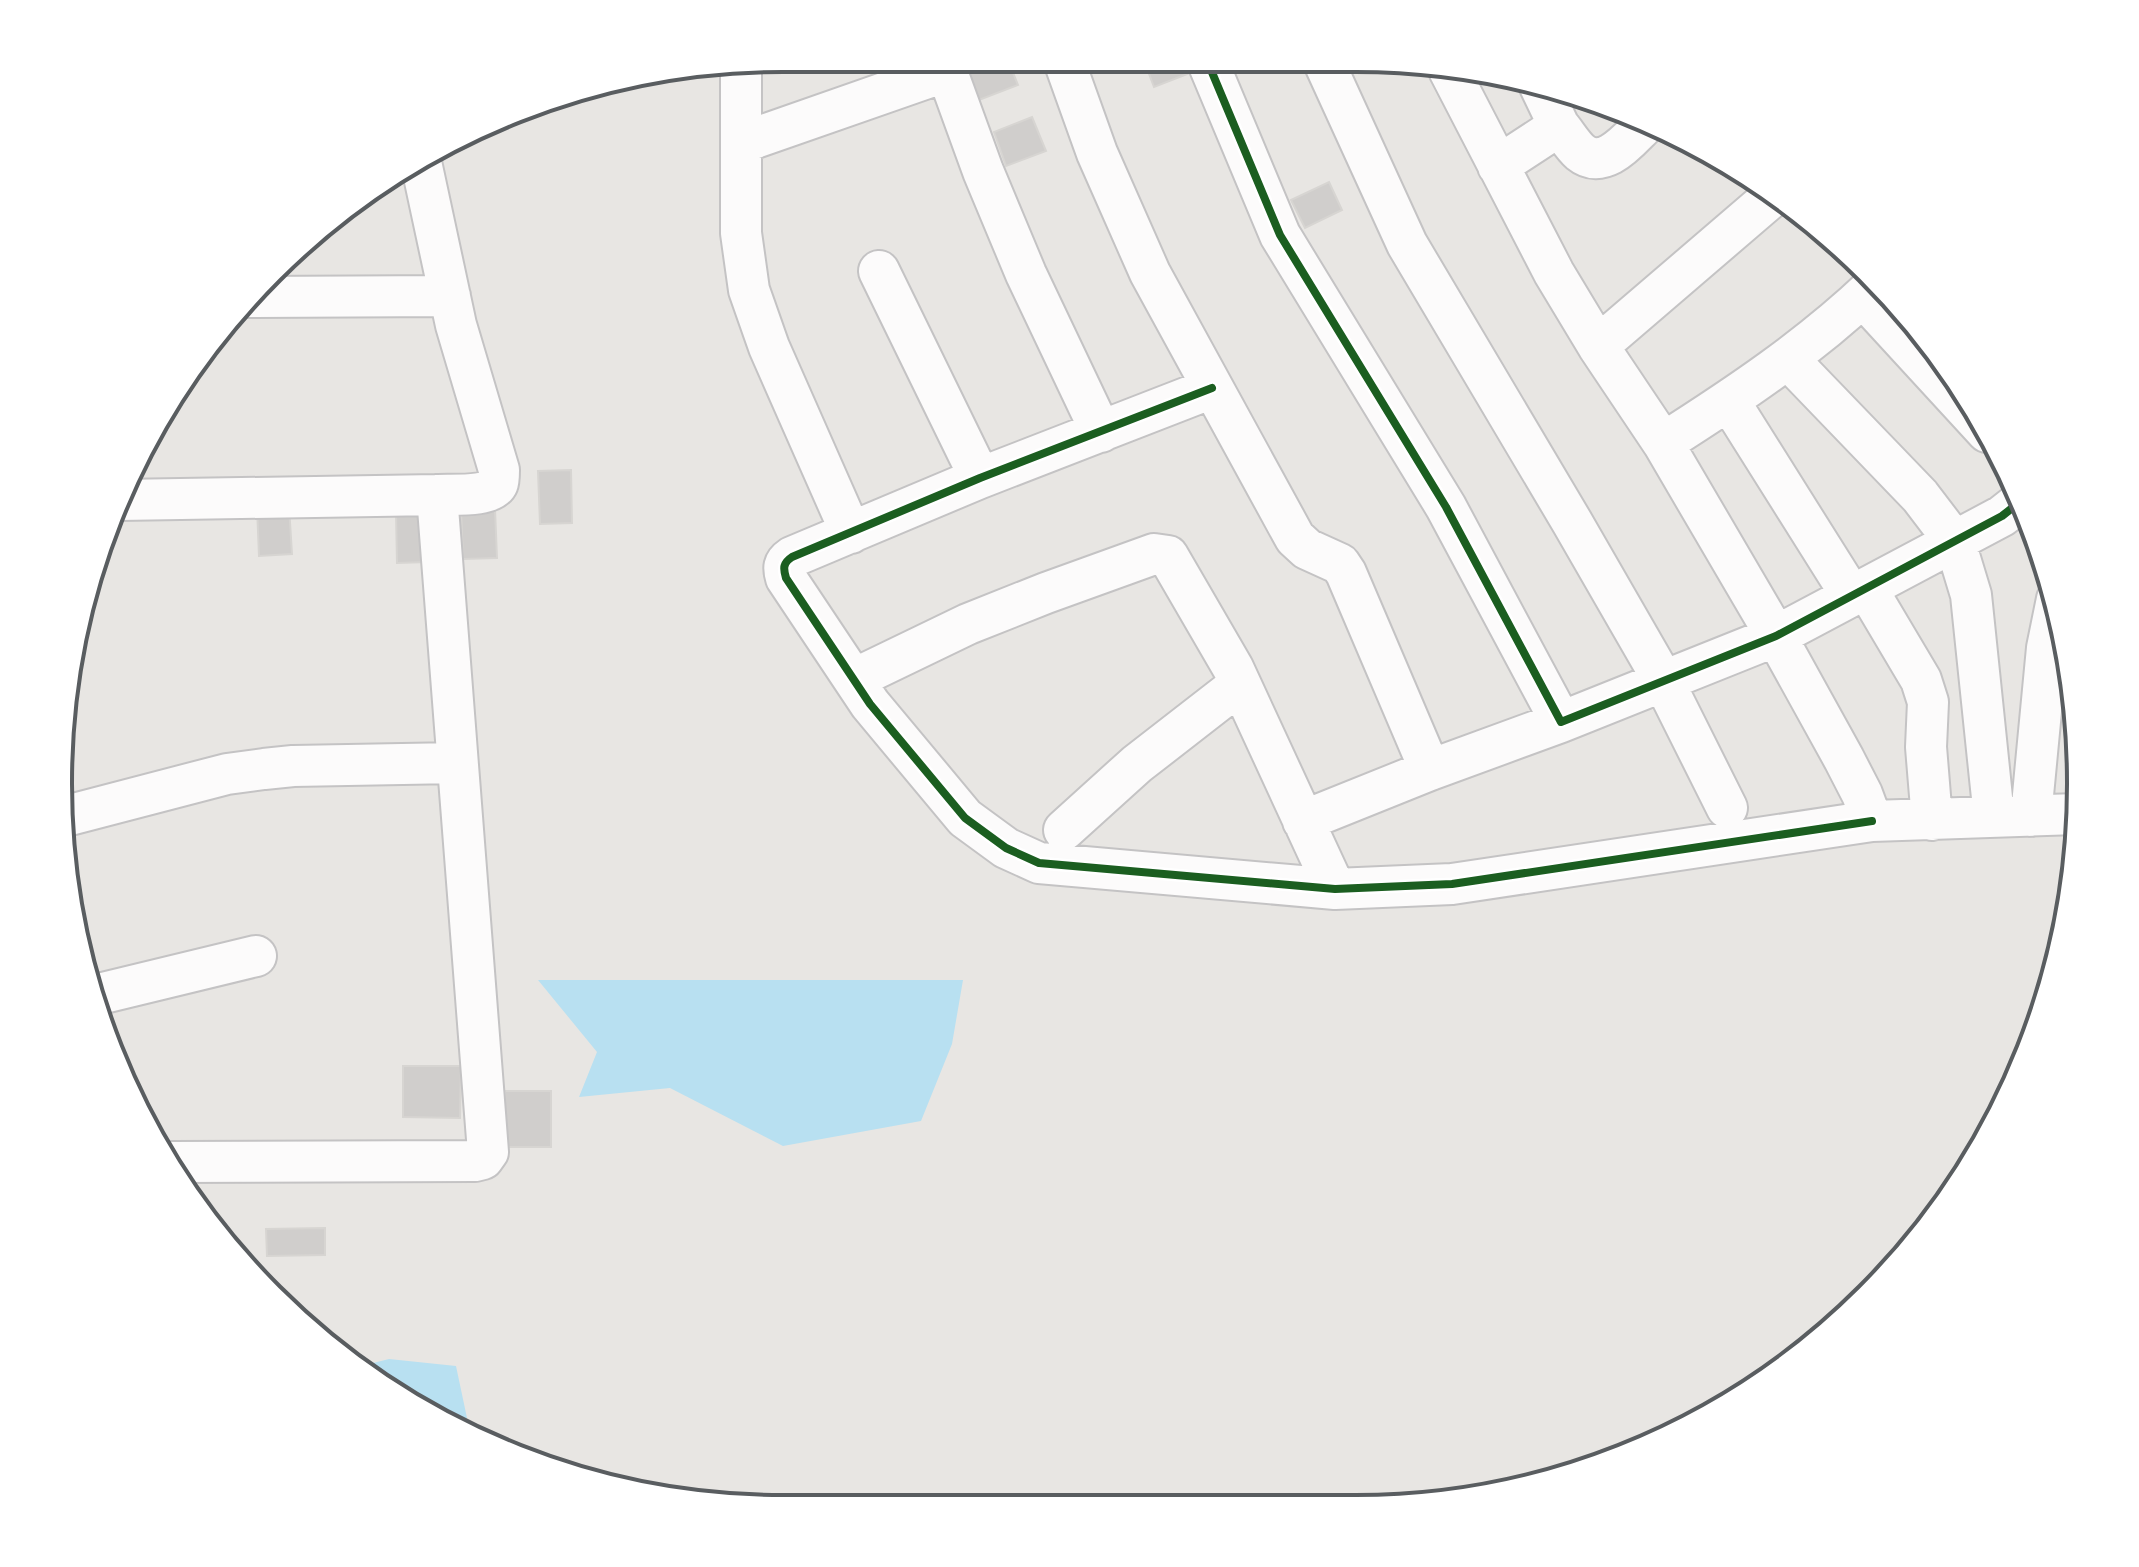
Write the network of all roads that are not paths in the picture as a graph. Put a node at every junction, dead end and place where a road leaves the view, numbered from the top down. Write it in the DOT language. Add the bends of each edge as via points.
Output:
graph roads {
  1 [pos="927,72"];
  2 [pos="948,72"];
  3 [pos="1068,72"];
  4 [pos="1212,72"];
  5 [pos="1328,72"];
  6 [pos="741,74"];
  7 [pos="1454,79"];
  8 [pos="1547,98"];
  9 [pos="1559,126"];
  10 [pos="1638,131"];
  11 [pos="741,143"];
  12 [pos="1498,166"];
  13 [pos="423,170"];
  14 [pos="1765,202"];
  15 [pos="879,271"];
  16 [pos="1868,292"];
  17 [pos="450,296"];
  18 [pos="265,297"];
  19 [pos="1598,346"];
  20 [pos="1788,359"];
  21 [pos="1934,369"];
  22 [pos="1212,388"];
  23 [pos="1729,401"];
  24 [pos="1101,432"];
  25 [pos="1663,443"];
  26 [pos="980,478"];
  27 [pos="437,495"];
  28 [pos="131,500"];
  29 [pos="2012,508"];
  30 [pos="851,533"];
  31 [pos="1955,542"];
  32 [pos="1859,592"];
  33 [pos="1776,636"];
  34 [pos="2055,654"];
  35 [pos="854,679"];
  36 [pos="1663,680"];
  37 [pos="1240,684"];
  38 [pos="1561,722"];
  39 [pos="457,763"];
  40 [pos="1430,770"];
  41 [pos="1727,808"];
  42 [pos="73,814"];
  43 [pos="2066,814"];
  44 [pos="2012,816"];
  45 [pos="1932,820"];
  46 [pos="1303,821"];
  47 [pos="1872,821"];
  48 [pos="1064,830"];
  49 [pos="1335,889"];
  50 [pos="256,956"];
  51 [pos="104,993"];
  52 [pos="181,1162"];
  1 -- 11 [label="street"];
  2 -- 24 [label="street" via="1026,274"];
  3 -- 22 [label="street" via="1150,273"];
  4 -- 38 [label="street" via="1280,235 1446,507"];
  5 -- 36 [label="street" via="1407,244"];
  6 -- 11 [label="street"];
  7 -- 12 [label="street"];
  8 -- 9 [label="street"];
  9 -- 10 [label="street" via="1583,155 1599,158 1613,155"];
  9 -- 12 [label="street"];
  11 -- 30 [label="street" via="741,233 749,290"];
  12 -- 19 [label="street"];
  13 -- 17 [label="street"];
  14 -- 19 [label="street"];
  15 -- 26 [label="street"];
  16 -- 20 [label="street"];
  16 -- 21 [label="street"];
  17 -- 18 [label="street"];
  17 -- 27 [label="street" via="499,482 482,493"];
  19 -- 25 [label="street"];
  20 -- 23 [label="street"];
  20 -- 31 [label="street" via="1920,496"];
  22 -- 24 [label="street"];
  22 -- 40 [label="street" via="1295,538 1340,564 1346,573"];
  23 -- 25 [label="street"];
  23 -- 32 [label="street"];
  24 -- 26 [label="street"];
  25 -- 33 [label="street"];
  26 -- 30 [label="street"];
  27 -- 28 [label="street"];
  27 -- 39 [label="street"];
  29 -- 31 [label="street"];
  30 -- 35 [label="street" via="792,557 783,569"];
  31 -- 32 [label="street"];
  31 -- 44 [label="street" via="1971,595"];
  32 -- 33 [label="street"];
  32 -- 45 [label="street" via="1921,680 1928,702"];
  33 -- 36 [label="street"];
  33 -- 47 [label="street"];
  34 -- 44 [label="street"];
  35 -- 37 [label="street" via="968,624 1161,554 1171,560"];
  35 -- 49 [label="street" via="965,818 1006,848 1039,863"];
  36 -- 38 [label="street"];
  36 -- 41 [label="street"];
  37 -- 46 [label="street"];
  37 -- 48 [label="street" via="1137,764"];
  38 -- 40 [label="street"];
  39 -- 42 [label="street" via="264,769"];
  39 -- 52 [label="street" via="488,1152 475,1161"];
  40 -- 46 [label="street"];
  43 -- 44 [label="street"];
  44 -- 45 [label="street"];
  45 -- 47 [label="street"];
  46 -- 49 [label="street"];
  47 -- 49 [label="street" via="1452,884"];
  50 -- 51 [label="street"];
}
